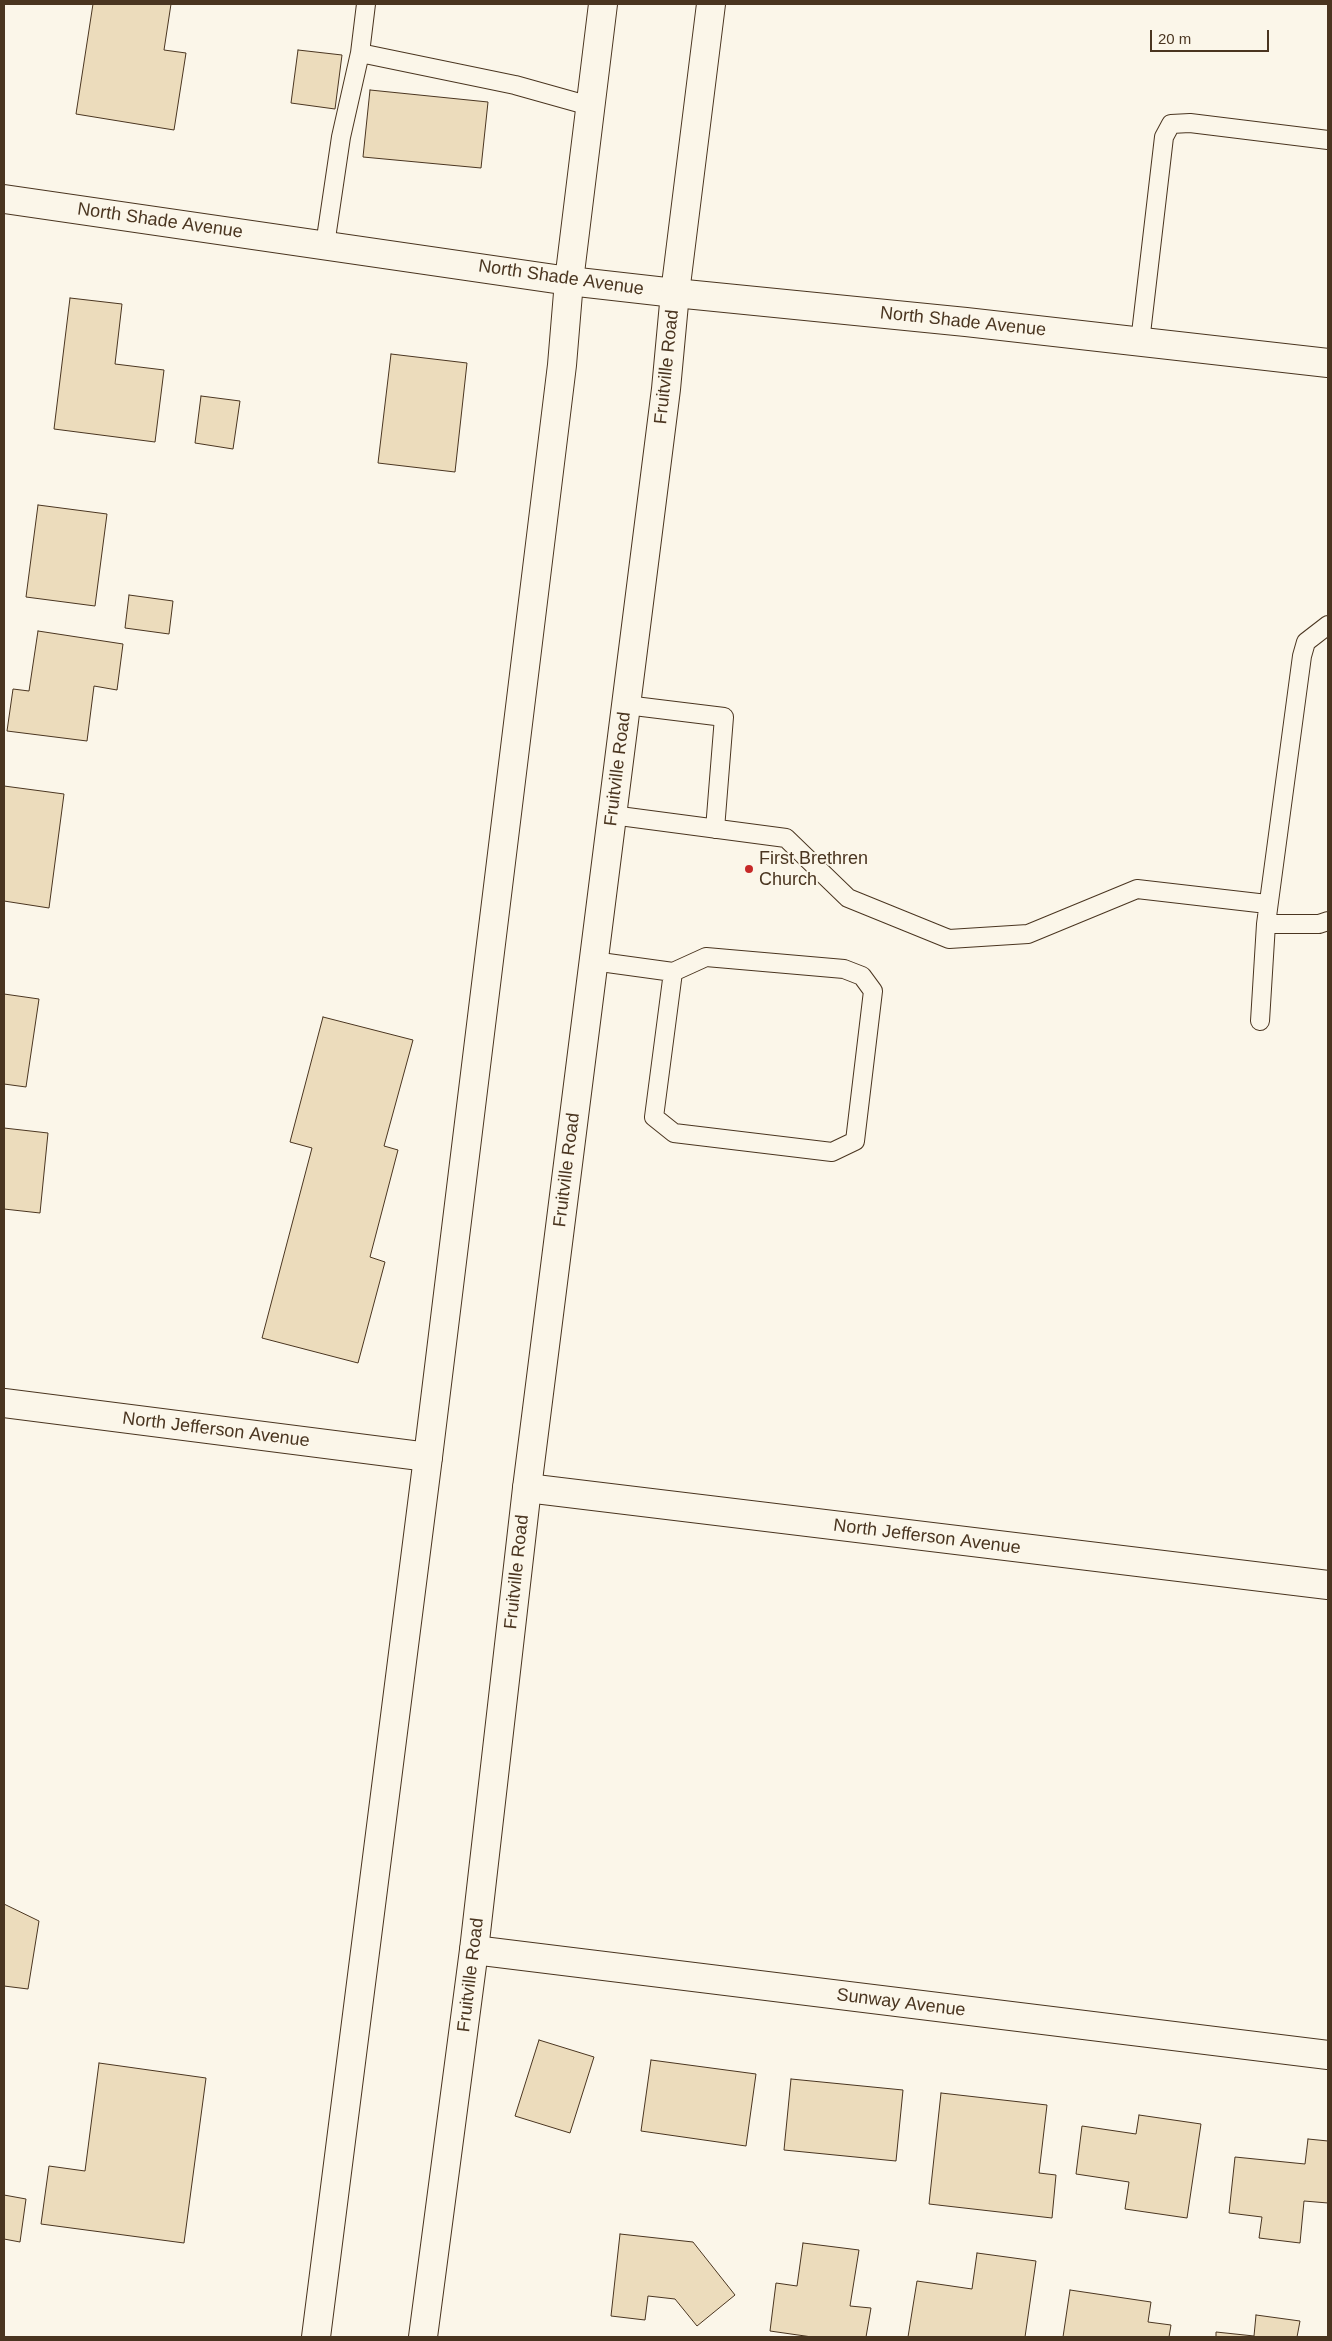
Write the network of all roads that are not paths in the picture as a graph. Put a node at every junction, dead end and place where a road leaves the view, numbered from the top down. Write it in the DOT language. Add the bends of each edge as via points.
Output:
graph roads {
  1 [pos="366,4"];
  2 [pos="603,4"];
  3 [pos="711,4"];
  4 [pos="360,53"];
  5 [pos="590,106"];
  6 [pos="1328,140"];
  7 [pos="4,199"];
  8 [pos="325,245"];
  9 [pos="569,280"];
  10 [pos="675,293"];
  11 [pos="1140,342"];
  12 [pos="1328,363"];
  13 [pos="1328,624"];
  14 [pos="626,705"];
  15 [pos="612,815"];
  16 [pos="715,829"];
  17 [pos="1267,904"];
  18 [pos="1328,921"];
  19 [pos="1266,924"];
  20 [pos="593,961"];
  21 [pos="673,972"];
  22 [pos="1260,1021"];
  23 [pos="4,1403"];
  24 [pos="428,1456"];
  25 [pos="526,1488"];
  26 [pos="1328,1585"];
  27 [pos="474,1950"];
  28 [pos="1328,2055"];
  29 [pos="316,2337"];
  30 [pos="423,2337"];
  1 -- 4 [label="lane"];
  2 -- 5 [label="main road"];
  3 -- 10 [label="main road, Fruitville Road"];
  4 -- 5 [label="lane" via="515,85"];
  4 -- 8 [label="lane" via="341,137"];
  5 -- 9 [label="main road"];
  6 -- 11 [label="lane" via="1190,123 1171,124 1164,137"];
  7 -- 8 [label="main road, North Shade Avenue"];
  8 -- 9 [label="main road, North Shade Avenue"];
  9 -- 10 [label="main road, North Shade Avenue"];
  9 -- 24 [label="main road" via="561,375"];
  10 -- 11 [label="main road, North Shade Avenue"];
  10 -- 14 [label="main road, Fruitville Road"];
  11 -- 12 [label="main road, North Shade Avenue"];
  13 -- 17 [label="lane" via="1306,642 1302,656"];
  14 -- 15 [label="main road, Fruitville Road"];
  14 -- 16 [label="lane" via="724,718"];
  15 -- 16 [label="lane"];
  15 -- 20 [label="main road, Fruitville Road"];
  16 -- 17 [label="lane" via="786,838 848,898 949,939 1028,934 1138,889"];
  17 -- 19 [label="lane"];
  18 -- 19 [label="lane" via="1319,924"];
  19 -- 22 [label="lane"];
  20 -- 21 [label="lane"];
  20 -- 25 [label="main road, Fruitville Road"];
  21 -- 21 [label="lane" via="654,1117 674,1133 823,1151 832,1152 855,1141 873,991 862,976 844,969 706,957"];
  23 -- 24 [label="main road, North Jefferson Avenue"];
  24 -- 29 [label="main road"];
  25 -- 26 [label="main road, North Jefferson Avenue"];
  25 -- 27 [label="main road, Fruitville Road"];
  27 -- 28 [label="main road, Sunway Avenue"];
  27 -- 30 [label="main road, Fruitville Road"];
}
